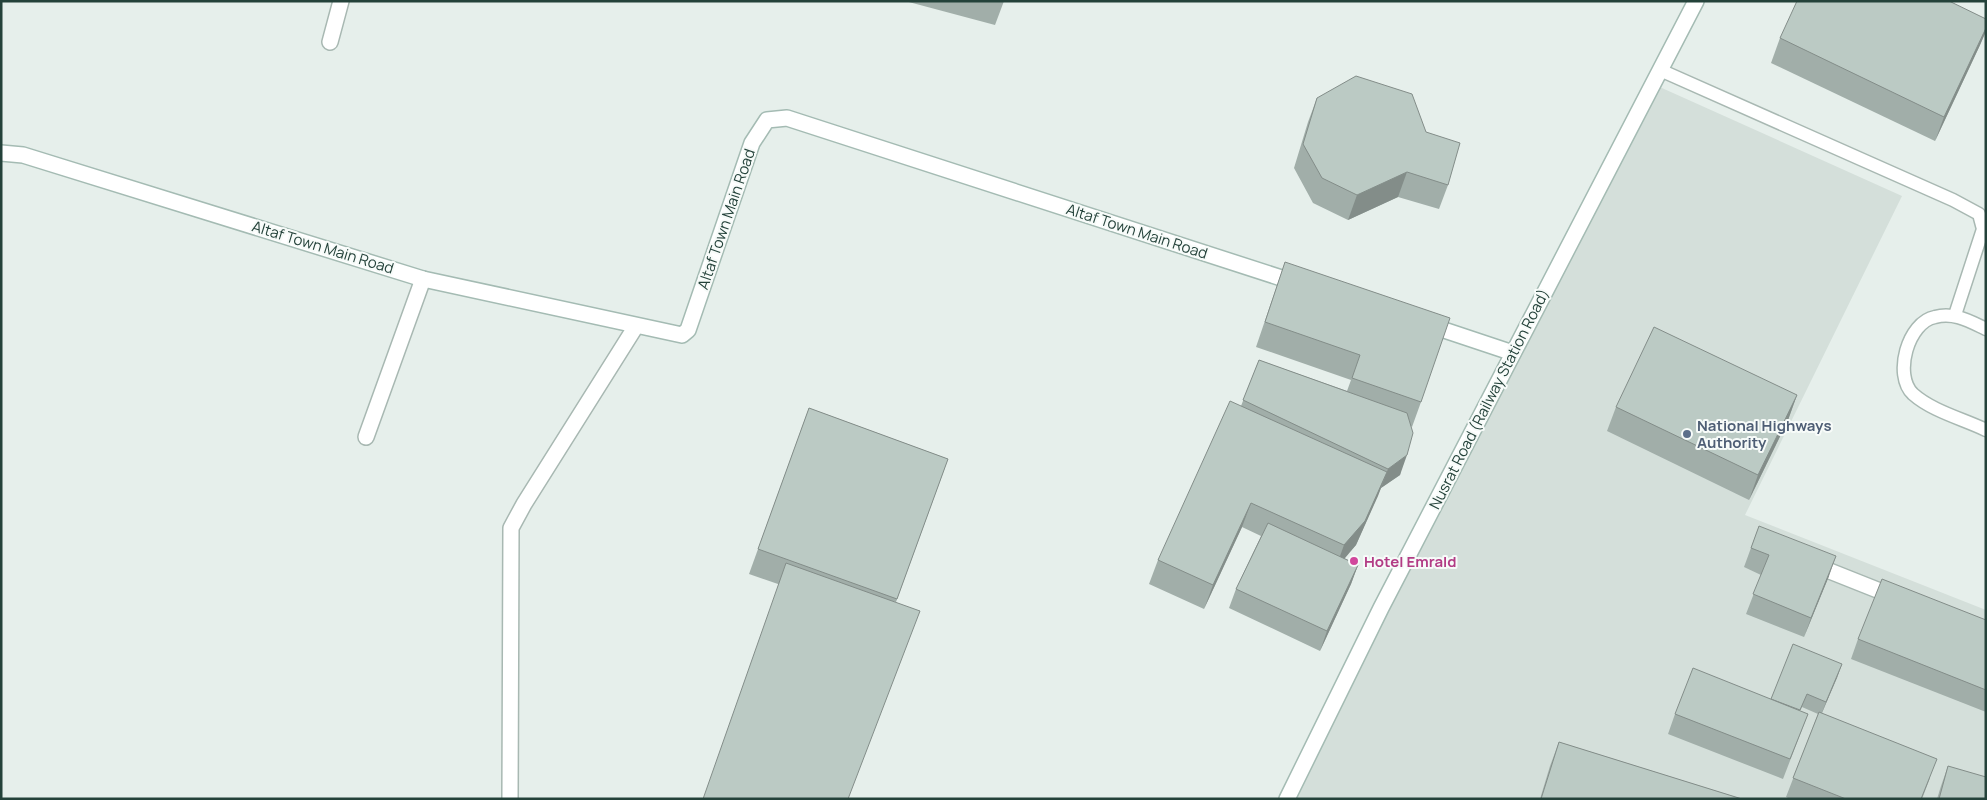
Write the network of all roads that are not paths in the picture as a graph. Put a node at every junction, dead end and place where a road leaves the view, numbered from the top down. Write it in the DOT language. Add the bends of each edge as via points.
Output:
graph roads {
  1 [pos="341,1"];
  2 [pos="1696,1"];
  3 [pos="330,42"];
  4 [pos="1660,70"];
  5 [pos="1,153"];
  6 [pos="423,278"];
  7 [pos="1315,288"];
  8 [pos="1955,315"];
  9 [pos="1409,319"];
  10 [pos="636,326"];
  11 [pos="1986,329"];
  12 [pos="1513,352"];
  13 [pos="1986,430"];
  14 [pos="366,437"];
  15 [pos="1798,558"];
  16 [pos="1905,601"];
  17 [pos="510,799"];
  18 [pos="1287,799"];
  1 -- 3 [label="street"];
  2 -- 4 [label="street, Nusrat Road (Railway Station Road)"];
  4 -- 8 [label="lane" via="1978,214 1983,229"];
  4 -- 12 [label="street, Nusrat Road (Railway Station Road)"];
  5 -- 6 [label="street, Altaf Town Main Road" via="23,155"];
  6 -- 10 [label="street, Altaf Town Main Road"];
  6 -- 14 [label="street"];
  7 -- 10 [label="street, Altaf Town Main Road" via="788,118 767,120 752,143 688,330 682,335 675,335"];
  8 -- 11 [label="lane"];
  8 -- 13 [label="lane" via="1933,317 1921,326 1906,350 1905,380 1912,393 1924,402"];
  9 -- 12 [label="street"];
  10 -- 17 [label="street" via="512,528"];
  12 -- 18 [label="street, Nusrat Road (Railway Station Road)" via="1380,608"];
  15 -- 16 [label="street"];
}
